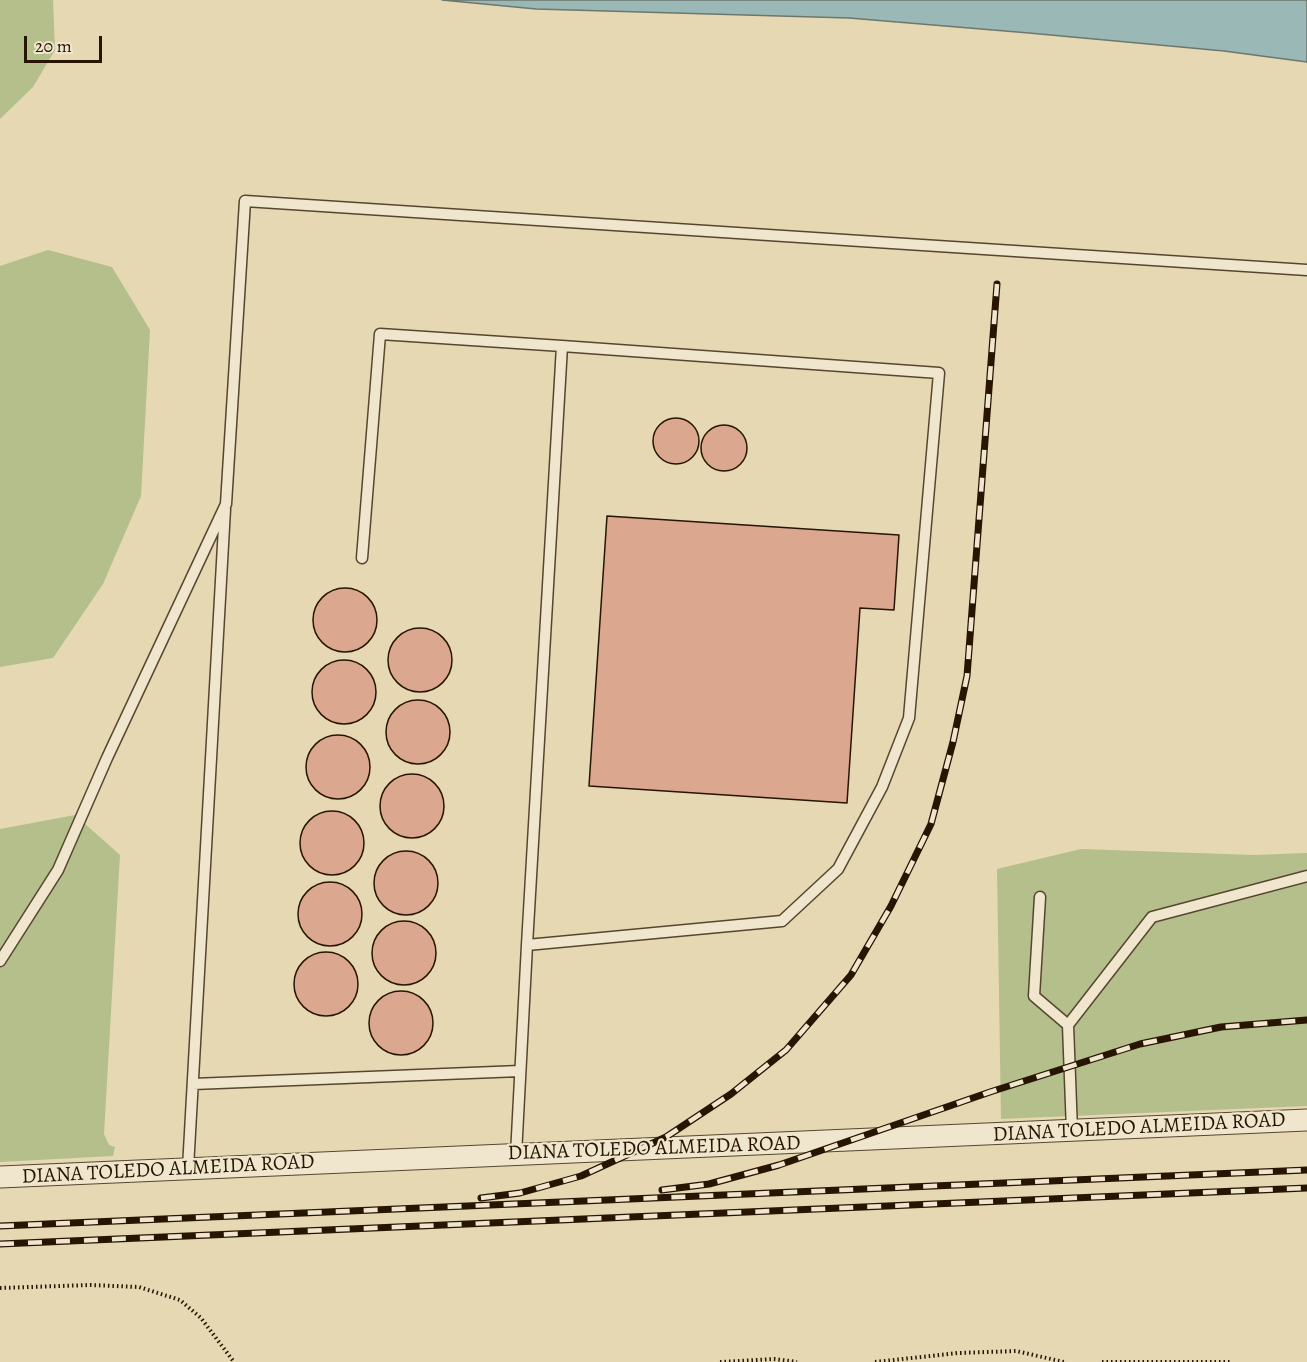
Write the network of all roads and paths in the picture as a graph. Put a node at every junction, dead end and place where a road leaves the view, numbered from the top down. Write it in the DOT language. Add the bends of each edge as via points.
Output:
graph roads {
  1 [pos="1307,270"];
  2 [pos="562,346"];
  3 [pos="226,504"];
  4 [pos="362,558"];
  5 [pos="1307,876"];
  6 [pos="1041,897"];
  7 [pos="527,945"];
  8 [pos="0,961"];
  9 [pos="1068,1025"];
  10 [pos="520,1071"];
  11 [pos="193,1084"];
  12 [pos="1307,1120"];
  13 [pos="1072,1131"];
  14 [pos="516,1155"];
  15 [pos="188,1168"];
  16 [pos="0,1177"];
  17 [pos="0,1288"];
  18 [pos="234,1362"];
  19 [pos="720,1362"];
  20 [pos="797,1362"];
  21 [pos="875,1362"];
  22 [pos="1064,1362"];
  23 [pos="1102,1362"];
  24 [pos="1231,1362"];
  1 -- 3 [label="lane" via="245,201"];
  2 -- 4 [label="lane" via="380,334"];
  2 -- 7 [label="lane"];
  2 -- 7 [label="lane" via="939,373 909,718 882,787 838,869 782,921"];
  3 -- 8 [label="lane" via="58,870"];
  3 -- 11 [label="lane"];
  5 -- 9 [label="lane" via="1152,917"];
  6 -- 9 [label="lane" via="1034,996"];
  7 -- 10 [label="lane"];
  9 -- 13 [label="lane"];
  10 -- 11 [label="lane"];
  10 -- 14 [label="lane"];
  11 -- 15 [label="lane"];
  12 -- 13 [label="street, DIANA TOLEDO ALMEIDA ROAD"];
  13 -- 14 [label="street, DIANA TOLEDO ALMEIDA ROAD"];
  14 -- 15 [label="street, DIANA TOLEDO ALMEIDA ROAD"];
  15 -- 16 [label="street, DIANA TOLEDO ALMEIDA ROAD"];
  17 -- 18 [label="path" via="139,1287 180,1300 201,1318"];
  19 -- 20 [label="path"];
  21 -- 22 [label="path" via="1016,1351"];
  23 -- 24 [label="path"];
}
